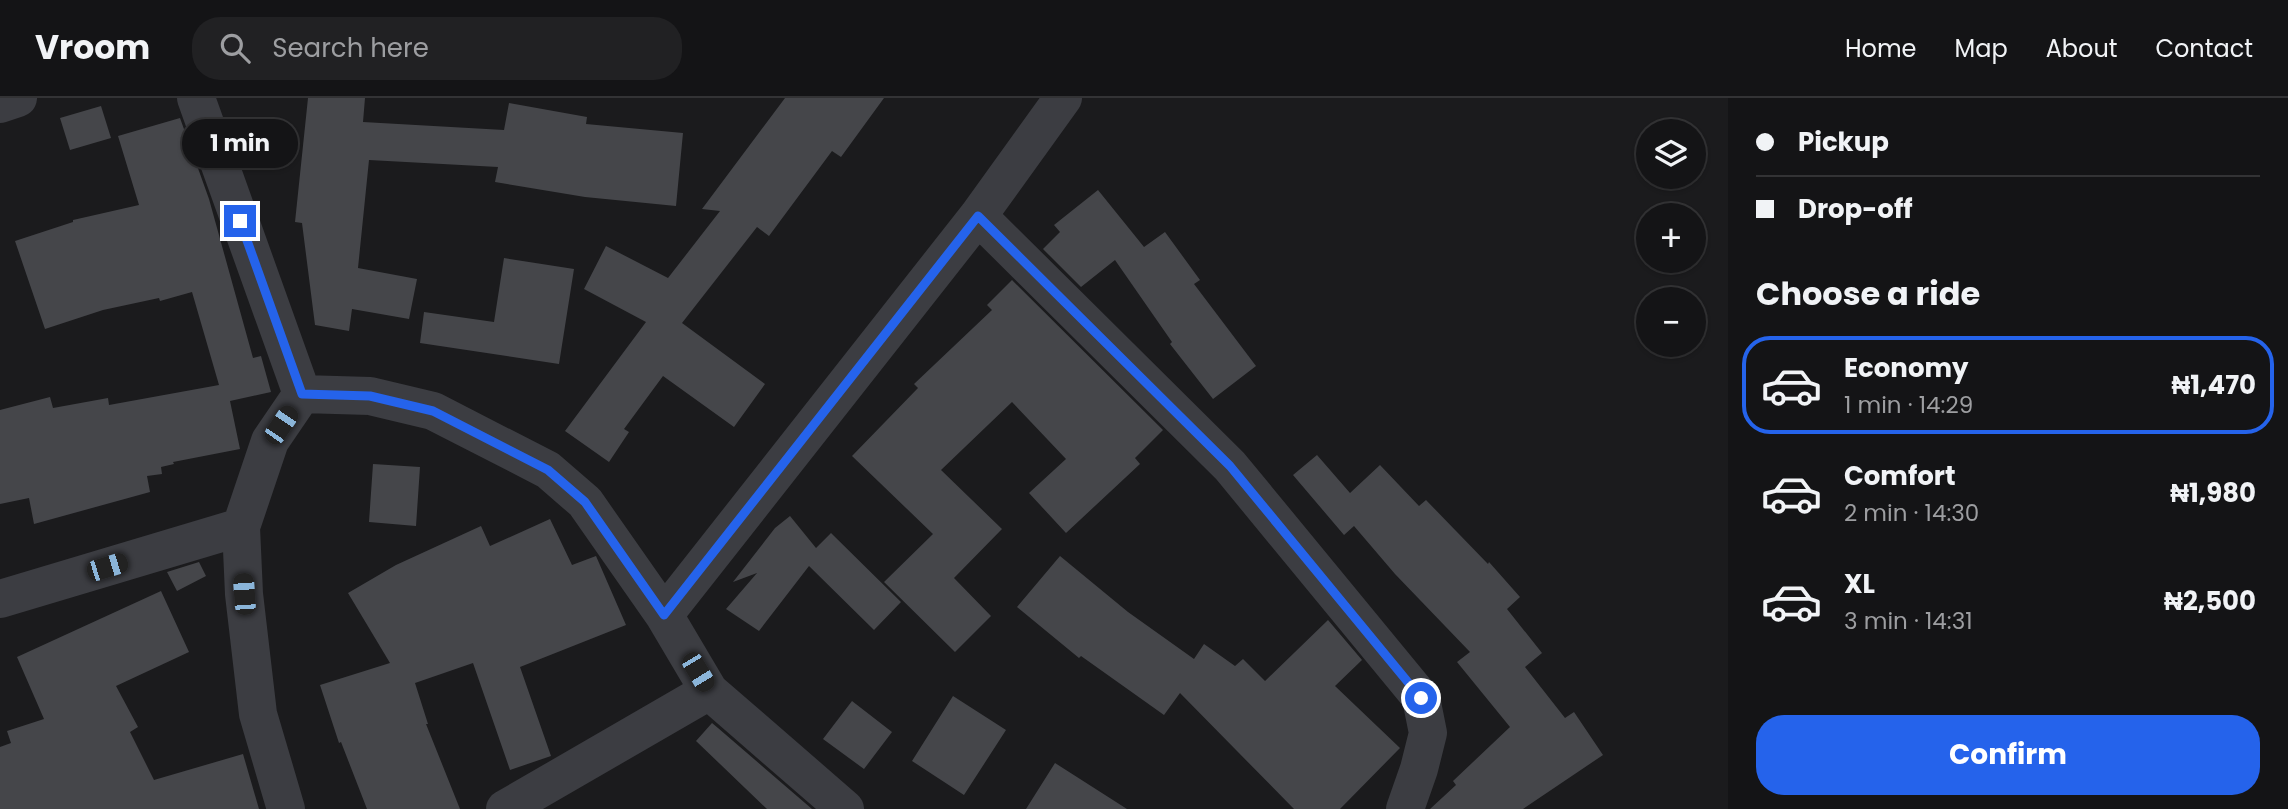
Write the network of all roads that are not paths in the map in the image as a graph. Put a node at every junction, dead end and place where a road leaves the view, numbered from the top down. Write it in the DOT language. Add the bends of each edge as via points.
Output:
graph roads {
  1 [pos="18,98"];
  2 [pos="196,98"];
  3 [pos="1063,98"];
  4 [pos="0,104"];
  5 [pos="978,216"];
  6 [pos="302,394"];
  7 [pos="241,527"];
  8 [pos="0,599"];
  9 [pos="664,615"];
  10 [pos="709,691"];
  11 [pos="286,809"];
  12 [pos="505,809"];
  13 [pos="845,809"];
  14 [pos="1405,809"];
  1 -- 4 [label="street"];
  2 -- 6 [label="street"];
  3 -- 5 [label="street"];
  5 -- 9 [label="street"];
  5 -- 14 [label="street" via="1230,466 1421,698 1428,733"];
  6 -- 7 [label="street" via="270,441"];
  6 -- 9 [label="street" via="370,396 433,411 548,470 585,502"];
  7 -- 8 [label="street"];
  7 -- 11 [label="street" via="258,714"];
  9 -- 10 [label="street"];
  10 -- 12 [label="street"];
  10 -- 13 [label="street"];
}
